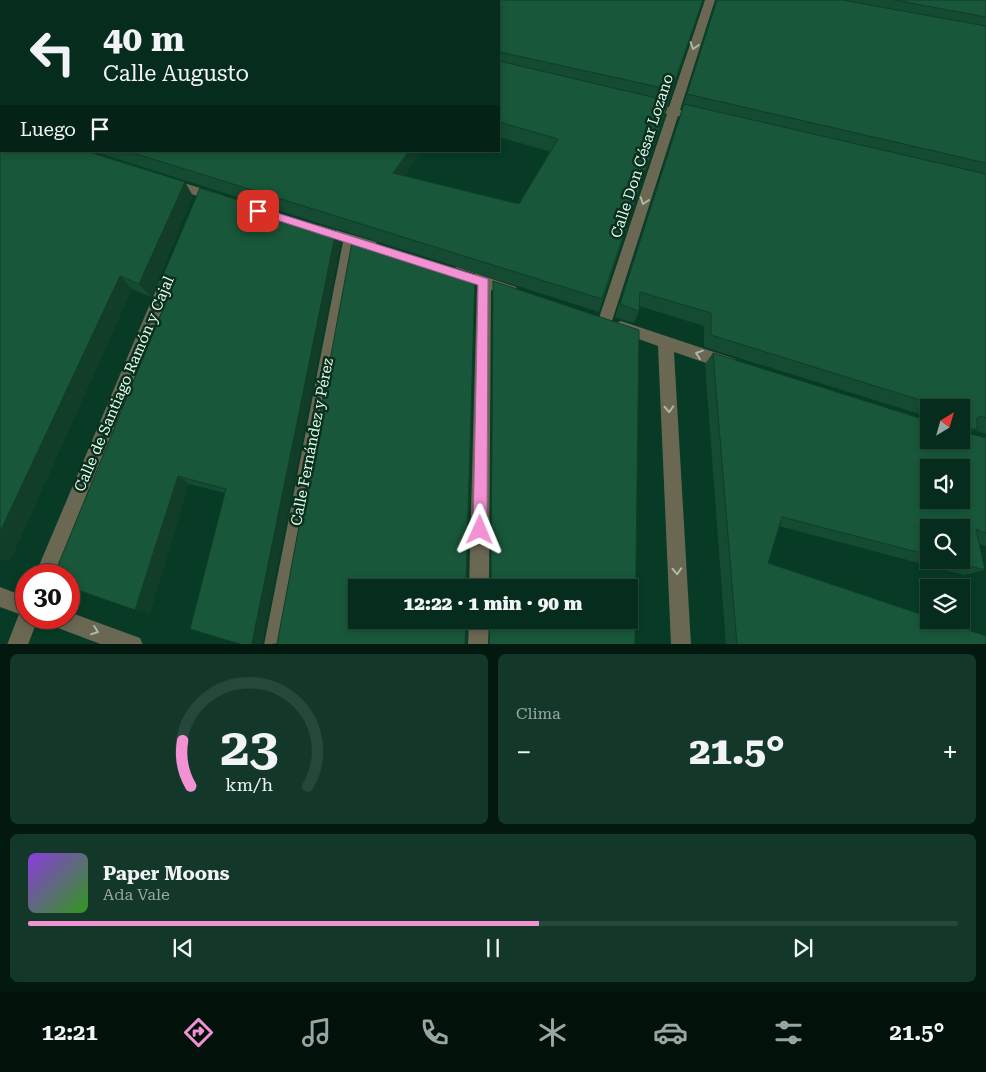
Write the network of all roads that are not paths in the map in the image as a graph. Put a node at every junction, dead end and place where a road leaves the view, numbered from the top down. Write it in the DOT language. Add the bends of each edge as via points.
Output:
graph roads {
  1 [pos="710,0"];
  2 [pos="630,102"];
  3 [pos="673,112"];
  4 [pos="714,121"];
  5 [pos="156,178"];
  6 [pos="203,193"];
  7 [pos="231,202"];
  8 [pos="196,211"];
  9 [pos="304,225"];
  10 [pos="350,240"];
  11 [pos="386,251"];
  12 [pos="173,266"];
  13 [pos="439,268"];
  14 [pos="484,282"];
  15 [pos="522,294"];
  16 [pos="587,315"];
  17 [pos="605,322"];
  18 [pos="666,343"];
  19 [pos="747,370"];
  20 [pos="50,564"];
  21 [pos="479,579"];
  22 [pos="0,597"];
  23 [pos="15,603"];
  24 [pos="80,626"];
  25 [pos="23,629"];
  26 [pos="479,629"];
  27 [pos="17,644"];
  28 [pos="133,644"];
  29 [pos="274,644"];
  30 [pos="478,644"];
  31 [pos="681,644"];
  1 -- 3 [label="street, Calle Don César Lozano, one-way"];
  2 -- 3 [label="street"];
  3 -- 4 [label="street"];
  3 -- 17 [label="street, Calle Don César Lozano, one-way"];
  5 -- 6 [label="street"];
  6 -- 7 [label="street"];
  6 -- 8 [label="street"];
  9 -- 10 [label="street"];
  10 -- 11 [label="street"];
  10 -- 29 [label="street, Calle Fernández y Pérez"];
  12 -- 20 [label="street, Calle de Santiago Ramón y Cajal"];
  13 -- 14 [label="street"];
  14 -- 15 [label="street"];
  14 -- 21 [label="street"];
  16 -- 17 [label="street"];
  17 -- 18 [label="street"];
  19 -- 18 [label="street, one-way"];
  18 -- 31 [label="street, one-way"];
  22 -- 23 [label="street"];
  24 -- 28 [label="street, one-way"];
  25 -- 27 [label="street"];
  26 -- 30 [label="street"];
}
